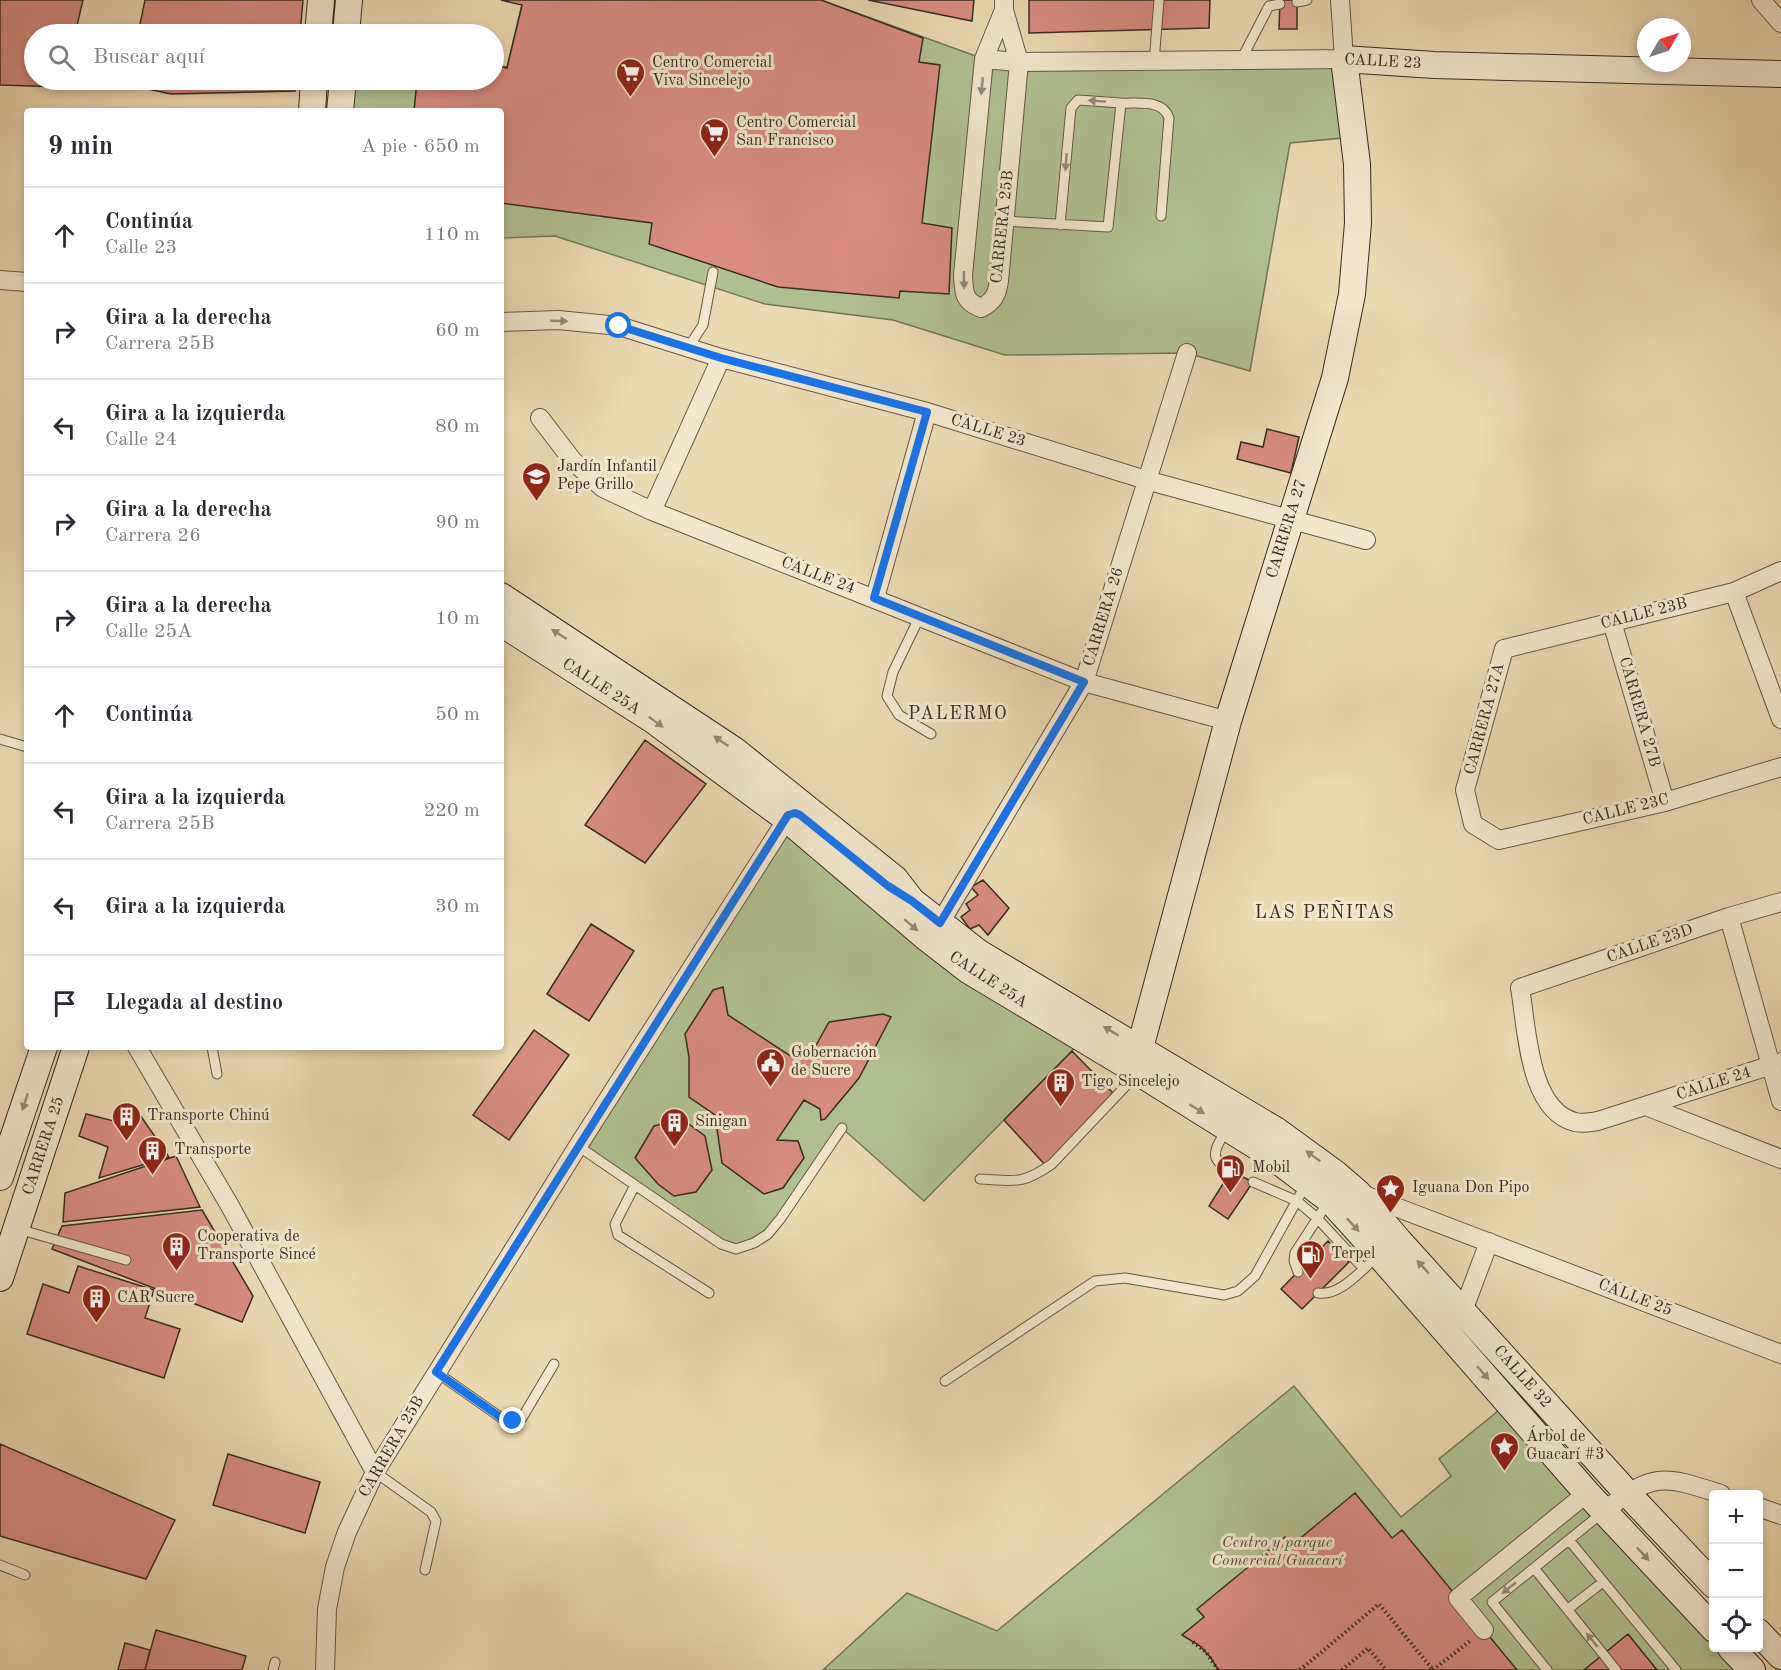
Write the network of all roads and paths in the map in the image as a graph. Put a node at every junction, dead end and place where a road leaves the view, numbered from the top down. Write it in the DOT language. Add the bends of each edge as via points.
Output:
graph roads {
  1 [pos="321,0"];
  2 [pos="349,0"];
  3 [pos="1159,0"];
  4 [pos="1340,0"];
  5 [pos="1761,0"];
  6 [pos="1280,4"];
  7 [pos="1004,5"];
  8 [pos="1781,23"];
  9 [pos="319,24"];
  10 [pos="347,24"];
  11 [pos="984,59"];
  12 [pos="1344,59"];
  13 [pos="1019,62"];
  14 [pos="1154,62"];
  15 [pos="1240,62"];
  16 [pos="1781,74"];
  17 [pos="313,90"];
  18 [pos="342,90"];
  19 [pos="1121,103"];
  20 [pos="312,108"];
  21 [pos="340,108"];
  22 [pos="1161,216"];
  23 [pos="1004,221"];
  24 [pos="1060,225"];
  25 [pos="713,272"];
  26 [pos="0,280"];
  27 [pos="24,282"];
  28 [pos="504,322"];
  29 [pos="688,348"];
  30 [pos="1187,353"];
  31 [pos="721,358"];
  32 [pos="927,412"];
  33 [pos="540,418"];
  34 [pos="1146,480"];
  35 [pos="652,511"];
  36 [pos="1290,520"];
  37 [pos="1366,540"];
  38 [pos="1781,571"];
  39 [pos="1734,592"];
  40 [pos="504,598"];
  41 [pos="874,598"];
  42 [pos="920,616"];
  43 [pos="1612,622"];
  44 [pos="504,625"];
  45 [pos="1504,649"];
  46 [pos="1084,682"];
  47 [pos="1781,719"];
  48 [pos="1228,721"];
  49 [pos="931,734"];
  50 [pos="0,739"];
  51 [pos="24,746"];
  52 [pos="1781,766"];
  53 [pos="1665,802"];
  54 [pos="787,819"];
  55 [pos="1473,824"];
  56 [pos="912,901"];
  57 [pos="1781,902"];
  58 [pos="1730,917"];
  59 [pos="940,923"];
  60 [pos="1520,988"];
  61 [pos="43,1050"];
  62 [pos="75,1050"];
  63 [pos="139,1050"];
  64 [pos="213,1050"];
  65 [pos="1139,1060"];
  66 [pos="1776,1063"];
  67 [pos="217,1074"];
  68 [pos="1781,1101"];
  69 [pos="1647,1106"];
  70 [pos="842,1128"];
  71 [pos="1227,1128"];
  72 [pos="578,1146"];
  73 [pos="1781,1159"];
  74 [pos="1231,1171"];
  75 [pos="0,1177"];
  76 [pos="980,1179"];
  77 [pos="1253,1182"];
  78 [pos="635,1185"];
  79 [pos="1302,1191"];
  80 [pos="1358,1193"];
  81 [pos="1323,1209"];
  82 [pos="18,1229"];
  83 [pos="1489,1242"];
  84 [pos="126,1260"];
  85 [pos="1371,1262"];
  86 [pos="1,1269"];
  87 [pos="1298,1272"];
  88 [pos="709,1293"];
  89 [pos="1318,1293"];
  90 [pos="1462,1311"];
  91 [pos="1444,1329"];
  92 [pos="1781,1354"];
  93 [pos="554,1364"];
  94 [pos="436,1372"];
  95 [pos="945,1381"];
  96 [pos="375,1472"];
  97 [pos="1709,1490"];
  98 [pos="1627,1493"];
  99 [pos="1595,1502"];
  100 [pos="1763,1509"];
  101 [pos="1781,1515"];
  102 [pos="1569,1540"];
  103 [pos="0,1565"];
  104 [pos="1534,1568"];
  105 [pos="425,1570"];
  106 [pos="26,1575"];
  107 [pos="1709,1581"];
  108 [pos="1603,1582"];
  109 [pos="1568,1610"];
  110 [pos="1709,1625"];
  111 [pos="1484,1630"];
  112 [pos="1763,1637"];
  113 [pos="1193,1642"];
  114 [pos="1736,1652"];
  115 [pos="1781,1656"];
  116 [pos="325,1670"];
  117 [pos="1218,1670"];
  118 [pos="1300,1670"];
  119 [pos="1342,1670"];
  120 [pos="1386,1670"];
  121 [pos="1433,1670"];
  122 [pos="1546,1670"];
  123 [pos="1616,1670"];
  124 [pos="1676,1670"];
  125 [pos="1752,1670"];
  1 -- 9 [label="main road"];
  2 -- 10 [label="main road"];
  3 -- 14 [label="lane"];
  4 -- 12 [label="street, CARRERA 27"];
  5 -- 8 [label="street"];
  6 -- 15 [label="lane" via="1269,6"];
  7 -- 11 [label="street, CARRERA 25B"];
  7 -- 13 [label="street, CARRERA 25B"];
  11 -- 13 [label="street, CALLE 23"];
  11 -- 23 [label="street, CARRERA 25B, one-way" via="963,275 964,293 971,304 981,308 998,290"];
  12 -- 15 [label="street, CALLE 23"];
  12 -- 16 [label="main road, CALLE 23"];
  12 -- 36 [label="main road, CARRERA 27" via="1357,164 1358,224 1352,294 1335,378"];
  13 -- 14 [label="street, CALLE 23"];
  13 -- 23 [label="street, CARRERA 25B"];
  14 -- 15 [label="street, CALLE 23"];
  17 -- 20 [label="main road"];
  18 -- 21 [label="main road"];
  19 -- 22 [label="lane" via="1158,105 1169,118"];
  19 -- 24 [label="lane, one-way" via="1078,100 1071,108"];
  19 -- 24 [label="lane" via="1108,227"];
  23 -- 24 [label="lane"];
  25 -- 29 [label="lane" via="704,325"];
  26 -- 27 [label="street"];
  28 -- 29 [label="street, CALLE 23, one-way" via="619,326"];
  29 -- 31 [label="street, CALLE 23"];
  30 -- 34 [label="street, CARRERA 26"];
  31 -- 32 [label="street, CALLE 23"];
  31 -- 35 [label="street"];
  32 -- 34 [label="street, CALLE 23"];
  32 -- 41 [label="street"];
  33 -- 35 [label="street, CALLE 24" via="573,461 603,488"];
  34 -- 36 [label="street, CALLE 23"];
  34 -- 46 [label="street, CARRERA 26"];
  35 -- 41 [label="street, CALLE 24"];
  36 -- 37 [label="street, CALLE 23"];
  36 -- 48 [label="main road, CARRERA 27"];
  38 -- 39 [label="street, CALLE 23B"];
  39 -- 43 [label="street, CALLE 23B"];
  39 -- 47 [label="street"];
  56 -- 40 [label="main road, CALLE 25A, one-way" via="895,879 734,750"];
  41 -- 42 [label="street, CALLE 24"];
  42 -- 46 [label="street, CALLE 24"];
  42 -- 49 [label="lane" via="893,672 887,696 899,715"];
  43 -- 45 [label="street, CALLE 23B"];
  43 -- 53 [label="street, CARRERA 27B"];
  44 -- 54 [label="main road, CALLE 25A, one-way" via="653,720"];
  45 -- 55 [label="street, CARRERA 27A" via="1466,790"];
  46 -- 48 [label="street, CALLE 24"];
  46 -- 59 [label="street, CARRERA 26"];
  48 -- 65 [label="main road, CARRERA 27"];
  50 -- 51 [label="lane"];
  52 -- 53 [label="street, CALLE 23C"];
  53 -- 55 [label="street, CALLE 23C" via="1499,840"];
  54 -- 56 [label="main road" via="790,814 800,815"];
  54 -- 65 [label="main road, CALLE 25A, one-way" via="968,970"];
  54 -- 72 [label="street, CARRERA 25B"];
  56 -- 59 [label="main road, CALLE 25A"];
  57 -- 58 [label="street, CALLE 23D"];
  58 -- 60 [label="street, CALLE 23D"];
  58 -- 66 [label="street"];
  65 -- 59 [label="main road, CALLE 25A, one-way"];
  60 -- 69 [label="street, CALLE 24" via="1534,1077 1545,1100 1562,1118 1577,1123 1598,1121"];
  61 -- 75 [label="main road, CARRERA 25, one-way"];
  62 -- 82 [label="main road, CARRERA 25"];
  63 -- 96 [label="street" via="230,1206"];
  64 -- 67 [label="lane"];
  65 -- 71 [label="main road, CALLE 25A, one-way"];
  65 -- 76 [label="lane" via="1052,1164 1021,1181"];
  80 -- 65 [label="main road, CALLE 25A, one-way" via="1277,1131"];
  66 -- 68 [label="street"];
  66 -- 69 [label="street, CALLE 24"];
  69 -- 73 [label="street"];
  70 -- 78 [label="lane" via="768,1234 736,1249 721,1244"];
  71 -- 74 [label="lane" via="1215,1151 1216,1160"];
  71 -- 79 [label="main road, CALLE 25A" via="1269,1154"];
  72 -- 78 [label="lane"];
  72 -- 94 [label="street, CARRERA 25B"];
  77 -- 79 [label="lane"];
  78 -- 88 [label="lane" via="615,1224 618,1234"];
  79 -- 81 [label="main road, CALLE 25A"];
  79 -- 95 [label="lane" via="1255,1276 1238,1291 1224,1295 1125,1278 1095,1281"];
  80 -- 83 [label="street, CALLE 25"];
  90 -- 80 [label="main road, CALLE 32, one-way"];
  81 -- 85 [label="main road, CALLE 25A"];
  81 -- 87 [label="lane" via="1295,1253"];
  82 -- 84 [label="lane"];
  82 -- 86 [label="main road, CARRERA 25"];
  83 -- 90 [label="street"];
  83 -- 92 [label="street, CALLE 25"];
  85 -- 89 [label="lane" via="1334,1293"];
  85 -- 91 [label="main road, CALLE 25A"];
  90 -- 91 [label="street"];
  90 -- 98 [label="main road, CALLE 32"];
  91 -- 99 [label="main road, CALLE 32, one-way"];
  93 -- 94 [label="lane" via="522,1418 513,1421 503,1419"];
  94 -- 96 [label="street, CARRERA 25B"];
  96 -- 105 [label="lane" via="431,1512 436,1521"];
  96 -- 116 [label="street, CARRERA 25B" via="335,1567 327,1609"];
  97 -- 98 [label="street" via="1666,1479"];
  98 -- 99 [label="street"];
  98 -- 107 [label="main road, CALLE 32"];
  99 -- 102 [label="lane"];
  99 -- 110 [label="main road, CALLE 32, one-way"];
  99 -- 111 [label="street" via="1458,1598"];
  100 -- 101 [label="street"];
  102 -- 104 [label="lane"];
  102 -- 108 [label="lane"];
  103 -- 106 [label="lane"];
  104 -- 109 [label="lane"];
  104 -- 122 [label="lane, one-way" via="1492,1602"];
  108 -- 109 [label="lane"];
  108 -- 124 [label="lane"];
  123 -- 109 [label="lane, one-way"];
  111 -- 121 [label="path"];
  112 -- 115 [label="main road"];
  113 -- 117 [label="path" via="1206,1652"];
  114 -- 125 [label="main road"];
  118 -- 121 [label="path" via="1379,1604"];
  119 -- 120 [label="path" via="1368,1648"];
}
